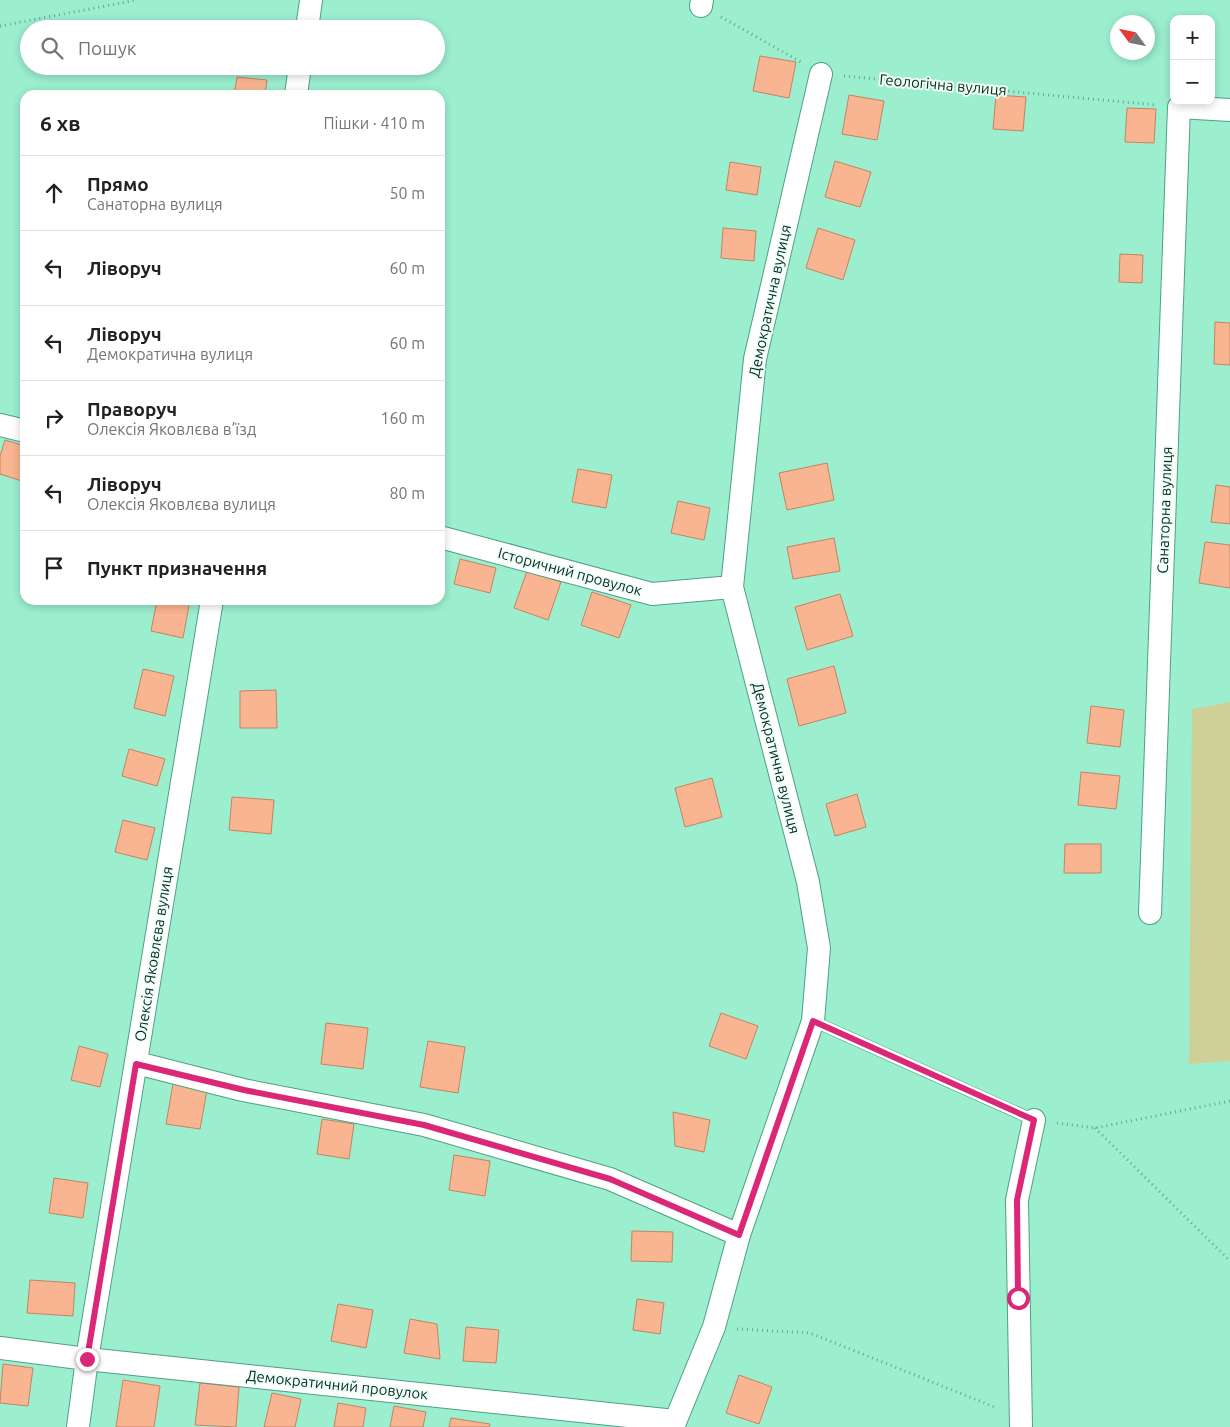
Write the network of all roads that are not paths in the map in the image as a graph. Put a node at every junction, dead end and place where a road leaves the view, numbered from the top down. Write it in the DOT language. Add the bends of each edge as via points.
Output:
graph roads {
  1 [pos="311,0"];
  2 [pos="308,20"];
  3 [pos="821,74"];
  4 [pos="299,75"];
  5 [pos="297,90"];
  6 [pos="1230,110"];
  7 [pos="0,425"];
  8 [pos="20,430"];
  9 [pos="445,538"];
  10 [pos="732,587"];
  11 [pos="211,605"];
  12 [pos="1150,913"];
  13 [pos="813,1021"];
  14 [pos="136,1064"];
  15 [pos="1034,1120"];
  16 [pos="739,1235"];
  17 [pos="0,1348"];
  18 [pos="87,1359"];
  19 [pos="674,1424"];
  20 [pos="78,1427"];
  21 [pos="1021,1427"];
  1 -- 2 [label="street"];
  3 -- 10 [label="street, Демократична вулиця" via="755,359"];
  4 -- 5 [label="street"];
  6 -- 12 [label="street, Санаторна вулиця" via="1179,107"];
  7 -- 8 [label="street"];
  9 -- 10 [label="street, Історичний провулок" via="652,594"];
  10 -- 13 [label="street, Демократична вулиця" via="808,882 819,948"];
  11 -- 14 [label="street, Олексія Яковлєва вулиця"];
  13 -- 15 [label="lane"];
  13 -- 16 [label="street, Демократична вулиця"];
  14 -- 16 [label="street" via="244,1090 424,1125 610,1179"];
  14 -- 18 [label="street, Олексія Яковлєва вулиця"];
  15 -- 21 [label="street" via="1017,1200"];
  16 -- 19 [label="street, Демократична вулиця" via="714,1327"];
  17 -- 18 [label="street, Демократичний провулок"];
  18 -- 19 [label="street, Демократичний провулок"];
  18 -- 20 [label="street, Олексія Яковлєва вулиця"];
}
